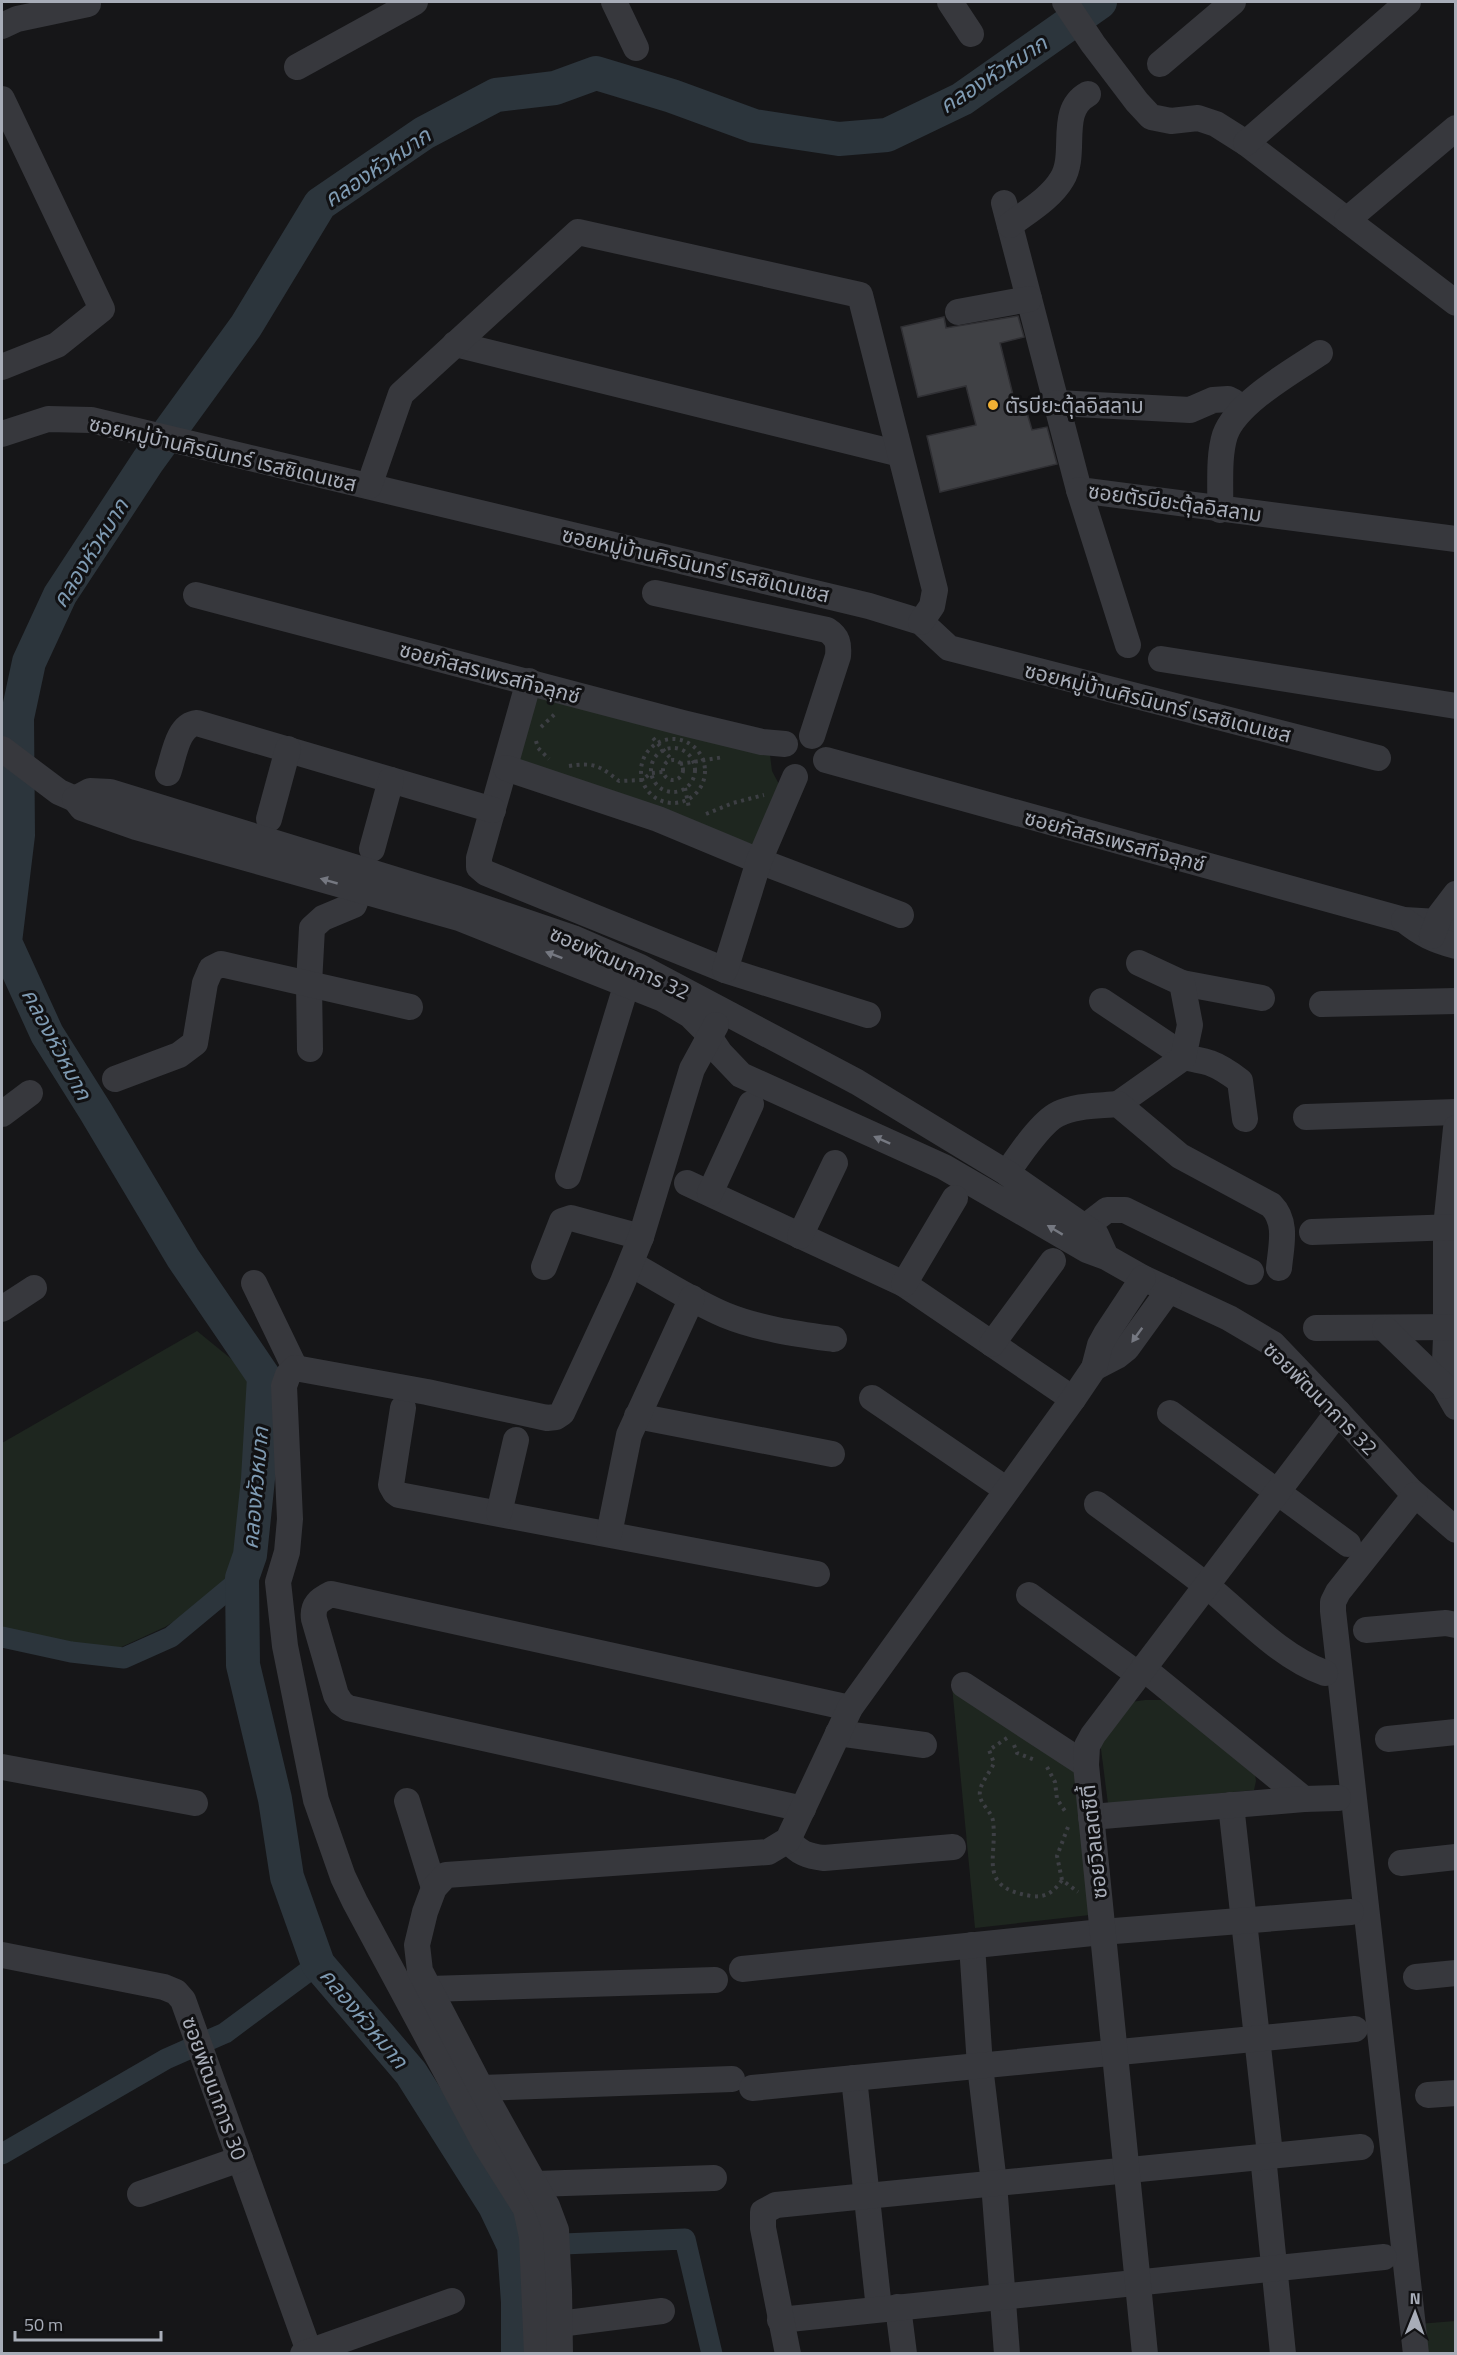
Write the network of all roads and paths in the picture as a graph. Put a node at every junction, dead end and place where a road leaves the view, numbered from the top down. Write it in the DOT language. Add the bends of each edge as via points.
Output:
graph roads {
  1 [pos="415,2"];
  2 [pos="614,2"];
  3 [pos="950,2"];
  4 [pos="1065,2"];
  5 [pos="1233,2"];
  6 [pos="1408,2"];
  7 [pos="88,4"];
  8 [pos="2,26"];
  9 [pos="971,34"];
  10 [pos="636,48"];
  11 [pos="1160,64"];
  12 [pos="297,68"];
  13 [pos="1088,94"];
  14 [pos="2,99"];
  15 [pos="1455,128"];
  16 [pos="1246,143"];
  17 [pos="1347,220"];
  18 [pos="1453,297"];
  19 [pos="1029,299"];
  20 [pos="958,312"];
  21 [pos="455,344"];
  22 [pos="1320,353"];
  23 [pos="2,368"];
  24 [pos="1057,403"];
  25 [pos="1239,412"];
  26 [pos="2,434"];
  27 [pos="900,454"];
  28 [pos="369,486"];
  29 [pos="1079,490"];
  30 [pos="1220,510"];
  31 [pos="1455,539"];
  32 [pos="655,593"];
  33 [pos="196,595"];
  34 [pos="921,622"];
  35 [pos="1128,645"];
  36 [pos="1161,658"];
  37 [pos="529,681"];
  38 [pos="1455,705"];
  39 [pos="562,708"];
  40 [pos="538,730"];
  41 [pos="534,735"];
  42 [pos="812,736"];
  43 [pos="651,737"];
  44 [pos="658,742"];
  45 [pos="785,744"];
  46 [pos="2,749"];
  47 [pos="288,749"];
  48 [pos="663,750"];
  49 [pos="1378,758"];
  50 [pos="672,760"];
  51 [pos="825,760"];
  52 [pos="551,761"];
  53 [pos="567,766"];
  54 [pos="506,768"];
  55 [pos="663,772"];
  56 [pos="168,773"];
  57 [pos="651,773"];
  58 [pos="391,780"];
  59 [pos="642,780"];
  60 [pos="791,786"];
  61 [pos="685,788"];
  62 [pos="67,795"];
  63 [pos="687,800"];
  64 [pos="493,810"];
  65 [pos="695,814"];
  66 [pos="702,814"];
  67 [pos="269,819"];
  68 [pos="372,849"];
  69 [pos="759,861"];
  70 [pos="360,890"];
  71 [pos="1455,894"];
  72 [pos="901,915"];
  73 [pos="1441,930"];
  74 [pos="1455,946"];
  75 [pos="1138,963"];
  76 [pos="725,970"];
  77 [pos="627,983"];
  78 [pos="1182,983"];
  79 [pos="309,984"];
  80 [pos="1262,999"];
  81 [pos="1102,1001"];
  82 [pos="1455,1001"];
  83 [pos="1322,1004"];
  84 [pos="410,1007"];
  85 [pos="723,1011"];
  86 [pos="868,1015"];
  87 [pos="710,1037"];
  88 [pos="310,1048"];
  89 [pos="1183,1058"];
  90 [pos="115,1079"];
  91 [pos="30,1093"];
  92 [pos="751,1104"];
  93 [pos="1118,1104"];
  94 [pos="1455,1112"];
  95 [pos="2,1114"];
  96 [pos="1306,1117"];
  97 [pos="1245,1119"];
  98 [pos="1455,1128"];
  99 [pos="835,1163"];
  100 [pos="1007,1173"];
  101 [pos="568,1176"];
  102 [pos="955,1198"];
  103 [pos="1085,1227"];
  104 [pos="1451,1227"];
  105 [pos="1311,1232"];
  106 [pos="800,1236"];
  107 [pos="641,1237"];
  108 [pos="1106,1257"];
  109 [pos="1053,1261"];
  110 [pos="631,1264"];
  111 [pos="544,1267"];
  112 [pos="1279,1268"];
  113 [pos="1251,1272"];
  114 [pos="1143,1278"];
  115 [pos="254,1283"];
  116 [pos="904,1284"];
  117 [pos="34,1288"];
  118 [pos="1169,1290"];
  119 [pos="692,1298"];
  120 [pos="2,1310"];
  121 [pos="1451,1327"];
  122 [pos="1316,1328"];
  123 [pos="1385,1329"];
  124 [pos="834,1338"];
  125 [pos="992,1344"];
  126 [pos="295,1368"];
  127 [pos="1094,1368"];
  128 [pos="1450,1396"];
  129 [pos="872,1398"];
  130 [pos="1073,1399"];
  131 [pos="403,1408"];
  132 [pos="1338,1412"];
  133 [pos="1170,1413"];
  134 [pos="637,1416"];
  135 [pos="516,1440"];
  136 [pos="832,1454"];
  137 [pos="1007,1490"];
  138 [pos="1278,1492"];
  139 [pos="1415,1494"];
  140 [pos="1097,1504"];
  141 [pos="499,1513"];
  142 [pos="1455,1530"];
  143 [pos="609,1534"];
  144 [pos="1348,1544"];
  145 [pos="817,1574"];
  146 [pos="1206,1586"];
  147 [pos="1029,1595"];
  148 [pos="1455,1625"];
  149 [pos="1366,1630"];
  150 [pos="1141,1671"];
  151 [pos="1325,1673"];
  152 [pos="964,1685"];
  153 [pos="850,1708"];
  154 [pos="1455,1732"];
  155 [pos="838,1733"];
  156 [pos="1388,1739"];
  157 [pos="924,1745"];
  158 [pos="1086,1765"];
  159 [pos="2,1767"];
  160 [pos="1338,1798"];
  161 [pos="1304,1799"];
  162 [pos="408,1801"];
  163 [pos="195,1803"];
  164 [pos="1231,1805"];
  165 [pos="802,1809"];
  166 [pos="1091,1817"];
  167 [pos="788,1840"];
  168 [pos="953,1847"];
  169 [pos="1455,1857"];
  170 [pos="1401,1863"];
  171 [pos="1062,1880"];
  172 [pos="434,1888"];
  173 [pos="1351,1912"];
  174 [pos="1245,1921"];
  175 [pos="1102,1923"];
  176 [pos="972,1946"];
  177 [pos="2,1955"];
  178 [pos="742,1969"];
  179 [pos="1455,1973"];
  180 [pos="1416,1977"];
  181 [pos="715,1980"];
  182 [pos="429,1989"];
  183 [pos="1355,2029"];
  184 [pos="1258,2038"];
  185 [pos="1114,2052"];
  186 [pos="980,2066"];
  187 [pos="854,2078"];
  188 [pos="481,2088"];
  189 [pos="1455,2093"];
  190 [pos="1428,2096"];
  191 [pos="1361,2146"];
  192 [pos="1267,2155"];
  193 [pos="240,2159"];
  194 [pos="1126,2170"];
  195 [pos="714,2178"];
  196 [pos="994,2183"];
  197 [pos="537,2184"];
  198 [pos="140,2194"];
  199 [pos="867,2196"];
  200 [pos="1384,2257"];
  201 [pos="1275,2268"];
  202 [pos="1138,2282"];
  203 [pos="1003,2296"];
  204 [pos="452,2301"];
  205 [pos="888,2308"];
  206 [pos="662,2311"];
  207 [pos="780,2320"];
  208 [pos="560,2324"];
  209 [pos="307,2352"];
  210 [pos="537,2354"];
  211 [pos="560,2354"];
  212 [pos="788,2354"];
  213 [pos="904,2354"];
  214 [pos="1007,2354"];
  215 [pos="1145,2354"];
  216 [pos="1283,2354"];
  217 [pos="1416,2354"];
  1 -- 12 [label="street"];
  2 -- 10 [label="street"];
  3 -- 9 [label="street"];
  4 -- 16 [label="street" via="1151,117 1198,118"];
  5 -- 11 [label="street"];
  6 -- 16 [label="street"];
  7 -- 8 [label="street" via="17,19"];
  13 -- 19 [label="street, ซอยตัรบียะตุ้ลอิสลาม" via="1074,107 1064,177 1046,198 1007,214"];
  14 -- 23 [label="street" via="102,309 57,345"];
  15 -- 17 [label="street"];
  16 -- 17 [label="street"];
  17 -- 18 [label="street"];
  19 -- 20 [label="street"];
  19 -- 24 [label="street, ซอยตัรบียะตุ้ลอิสลาม"];
  21 -- 27 [label="street"];
  21 -- 27 [label="street" via="578,232 860,295"];
  21 -- 28 [label="street" via="401,394"];
  22 -- 25 [label="street" via="1272,384"];
  24 -- 25 [label="street" via="1190,410 1213,400 1228,399"];
  24 -- 29 [label="street, ซอยตัรบียะตุ้ลอิสลาม"];
  25 -- 30 [label="street" via="1226,434"];
  26 -- 28 [label="street, ซอยหมู่บ้านศิรนินทร์ เรสซิเดนเซส" via="48,419 91,420"];
  27 -- 34 [label="street" via="935,590 932,606"];
  28 -- 34 [label="street, ซอยหมู่บ้านศิรนินทร์ เรสซิเดนเซส" via="869,606"];
  29 -- 30 [label="street, ซอยตัรบียะตุ้ลอิสลาม"];
  29 -- 35 [label="street"];
  30 -- 31 [label="street, ซอยตัรบียะตุ้ลอิสลาม"];
  32 -- 42 [label="street" via="827,630 835,635 838,656"];
  33 -- 37 [label="street, ซอยภัสสรเพรสทีจลุกซ์"];
  34 -- 49 [label="street, ซอยหมู่บ้านศิรนินทร์ เรสซิเดนเซส" via="949,648"];
  36 -- 38 [label="street"];
  37 -- 45 [label="street, ซอยภัสสรเพรสทีจลุกซ์" via="683,723"];
  37 -- 54 [label="street"];
  39 -- 40 [label="path"];
  41 -- 52 [label="path" via="538,748"];
  42 -- 45 [label="street, ซอยภัสสรเพรสทีจลุกซ์" via="797,736"];
  42 -- 51 [label="street" via="823,746"];
  43 -- 44 [label="path"];
  44 -- 48 [label="path"];
  44 -- 59 [label="path" via="645,753"];
  44 -- 63 [label="path" via="683,740 700,753 706,773 703,784"];
  45 -- 60 [label="street" via="781,756"];
  46 -- 62 [label="street, ซอยพัฒนาการ 32"];
  47 -- 56 [label="street" via="208,725 190,724 183,730"];
  47 -- 58 [label="street"];
  47 -- 67 [label="street"];
  48 -- 50 [label="path"];
  48 -- 57 [label="path" via="654,758"];
  48 -- 61 [label="path" via="680,748 691,757 694,777"];
  50 -- 55 [label="path"];
  50 -- 55 [label="path" via="682,766 681,776 669,779"];
  51 -- 60 [label="street" via="815,776"];
  51 -- 73 [label="street, ซอยภัสสรเพรสทีจลุกซ์"];
  53 -- 59 [label="path" via="584,763 600,766 619,781"];
  54 -- 64 [label="street"];
  54 -- 69 [label="street" via="658,819"];
  55 -- 57 [label="path"];
  57 -- 59 [label="path"];
  57 -- 61 [label="path" via="664,790"];
  58 -- 64 [label="street"];
  58 -- 68 [label="street"];
  59 -- 63 [label="path" via="657,800"];
  60 -- 66 [label="path"];
  60 -- 69 [label="street"];
  61 -- 63 [label="path"];
  70 -- 62 [label="street, ซอยพัฒนาการ 32, one-way" via="136,827 82,808"];
  62 -- 85 [label="street, ซอยพัฒนาการ 32" via="110,792 458,898 573,938 640,967"];
  63 -- 65 [label="path"];
  64 -- 76 [label="street" via="479,858 479,867 486,873"];
  69 -- 72 [label="street"];
  69 -- 76 [label="street"];
  77 -- 70 [label="street, ซอยพัฒนาการ 32, one-way" via="459,918"];
  70 -- 79 [label="street" via="354,905 323,918 312,928"];
  71 -- 73 [label="street" via="1440,915"];
  73 -- 74 [label="street, ซอยภัสสรเพรสทีจลุกซ์"];
  75 -- 78 [label="street"];
  76 -- 86 [label="street"];
  77 -- 87 [label="street, ซอยพัฒนาการ 32" via="690,1015"];
  77 -- 101 [label="street"];
  78 -- 80 [label="street"];
  78 -- 89 [label="street" via="1190,1025"];
  79 -- 84 [label="street"];
  79 -- 88 [label="street"];
  79 -- 90 [label="street" via="221,964 211,969 205,983 195,1043 179,1055"];
  81 -- 89 [label="street"];
  82 -- 83 [label="street"];
  85 -- 87 [label="street"];
  85 -- 100 [label="street, ซอยพัฒนาการ 32" via="857,1082"];
  87 -- 107 [label="street" via="692,1069"];
  108 -- 87 [label="street, ซอยพัฒนาการ 32, one-way" via="1087,1250 944,1167 741,1075"];
  89 -- 93 [label="street"];
  89 -- 97 [label="street" via="1209,1063 1240,1082"];
  91 -- 95 [label="street"];
  92 -- 106 [label="street" via="698,1188"];
  93 -- 100 [label="street" via="1075,1108 1057,1114 1026,1145"];
  93 -- 112 [label="street" via="1180,1156 1271,1205 1280,1214"];
  94 -- 96 [label="street"];
  98 -- 104 [label="street"];
  99 -- 106 [label="street"];
  100 -- 103 [label="street, ซอยพัฒนาการ 32"];
  102 -- 116 [label="street"];
  103 -- 108 [label="street, ซอยพัฒนาการ 32" via="1096,1235"];
  103 -- 113 [label="street" via="1107,1210 1125,1210"];
  104 -- 105 [label="street"];
  104 -- 121 [label="street"];
  106 -- 116 [label="street"];
  107 -- 110 [label="street"];
  107 -- 111 [label="street" via="571,1218 562,1221"];
  108 -- 114 [label="street, ซอยพัฒนาการ 32"];
  109 -- 125 [label="street"];
  110 -- 119 [label="street"];
  110 -- 126 [label="street" via="562,1413 556,1417"];
  114 -- 118 [label="street, ซอยพัฒนาการ 32"];
  114 -- 127 [label="street" via="1100,1345"];
  115 -- 126 [label="street"];
  116 -- 125 [label="street"];
  117 -- 120 [label="street"];
  118 -- 127 [label="street, one-way" via="1127,1348"];
  118 -- 132 [label="street, ซอยพัฒนาการ 32" via="1228,1317 1273,1344"];
  119 -- 124 [label="street" via="740,1320"];
  119 -- 134 [label="street"];
  121 -- 123 [label="street"];
  121 -- 128 [label="street"];
  122 -- 123 [label="street"];
  123 -- 128 [label="street"];
  125 -- 130 [label="street"];
  126 -- 210 [label="street" via="284,1386 291,1520 278,1582 289,1672 316,1800 355,1902 484,2144 526,2209 532,2237"];
  127 -- 130 [label="street"];
  129 -- 137 [label="street"];
  130 -- 137 [label="street"];
  131 -- 141 [label="street" via="391,1485 395,1492"];
  132 -- 138 [label="street, ซอยวิลเลตซิตี้"];
  132 -- 139 [label="street, ซอยพัฒนาการ 32"];
  133 -- 138 [label="street"];
  134 -- 136 [label="street"];
  134 -- 143 [label="street" via="626,1445"];
  135 -- 141 [label="street"];
  137 -- 153 [label="street"];
  138 -- 144 [label="street"];
  138 -- 146 [label="street, ซอยวิลเลตซิตี้"];
  139 -- 142 [label="street, ซอยพัฒนาการ 32"];
  139 -- 217 [label="street" via="1338,1592 1333,1611"];
  140 -- 146 [label="street"];
  141 -- 143 [label="street"];
  143 -- 145 [label="street"];
  146 -- 150 [label="street, ซอยวิลเลตซิตี้"];
  146 -- 151 [label="street" via="1288,1654"];
  147 -- 150 [label="street"];
  148 -- 149 [label="street"];
  150 -- 158 [label="street, ซอยวิลเลตซิตี้" via="1093,1735 1087,1746"];
  150 -- 161 [label="street"];
  152 -- 158 [label="street"];
  153 -- 155 [label="street"];
  153 -- 165 [label="street" via="331,1594 315,1604 314,1619 336,1695 348,1708"];
  154 -- 156 [label="street"];
  155 -- 157 [label="street"];
  155 -- 165 [label="street"];
  158 -- 166 [label="street, ซอยวิลเลตซิตี้"];
  159 -- 163 [label="street"];
  160 -- 161 [label="street"];
  161 -- 164 [label="street"];
  162 -- 172 [label="street"];
  164 -- 166 [label="street"];
  164 -- 174 [label="street"];
  165 -- 167 [label="street"];
  166 -- 175 [label="street, ซอยวิลเลตซิตี้"];
  167 -- 168 [label="street" via="808,1856 824,1858"];
  167 -- 172 [label="street" via="768,1852 446,1875"];
  169 -- 170 [label="street"];
  171 -- 171 [label="path" via="1057,1889 1042,1897 1028,1896 999,1882 992,1869 993,1819 980,1797 981,1784 994,1763 989,1750 1006,1737 1013,1741 1017,1753 1049,1768 1057,1799 1067,1812 1069,1828 1057,1856"];
  171 -- 175 [label="path" via="1086,1898"];
  172 -- 182 [label="street" via="417,1945 420,1971"];
  173 -- 174 [label="street"];
  174 -- 175 [label="street"];
  174 -- 184 [label="street"];
  175 -- 176 [label="street"];
  175 -- 185 [label="street, ซอยวิลเลตซิตี้"];
  176 -- 178 [label="street"];
  176 -- 186 [label="street"];
  177 -- 193 [label="street, ซอยพัฒนาการ 30" via="164,1986 176,1992 183,2000"];
  179 -- 180 [label="street"];
  181 -- 182 [label="street"];
  182 -- 188 [label="street"];
  183 -- 184 [label="street"];
  184 -- 185 [label="street"];
  184 -- 192 [label="street"];
  185 -- 186 [label="street"];
  185 -- 194 [label="street, ซอยวิลเลตซิตี้"];
  186 -- 187 [label="street"];
  186 -- 196 [label="street"];
  187 -- 188 [label="street"];
  187 -- 199 [label="street"];
  188 -- 197 [label="street"];
  189 -- 190 [label="street"];
  191 -- 192 [label="street"];
  192 -- 194 [label="street"];
  192 -- 201 [label="street"];
  193 -- 198 [label="street"];
  193 -- 209 [label="street, ซอยพัฒนาการ 30"];
  194 -- 196 [label="street"];
  194 -- 202 [label="street, ซอยวิลเลตซิตี้"];
  195 -- 197 [label="street"];
  196 -- 199 [label="street"];
  196 -- 203 [label="street"];
  197 -- 208 [label="street" via="556,2230"];
  199 -- 205 [label="street"];
  199 -- 207 [label="street" via="777,2205 763,2212"];
  200 -- 201 [label="street"];
  201 -- 202 [label="street"];
  201 -- 216 [label="street"];
  202 -- 203 [label="street"];
  202 -- 215 [label="street, ซอยวิลเลตซิตี้"];
  203 -- 205 [label="street"];
  203 -- 214 [label="street"];
  204 -- 209 [label="street"];
  205 -- 207 [label="street"];
  205 -- 213 [label="street"];
  206 -- 208 [label="street"];
  207 -- 212 [label="street"];
  208 -- 211 [label="street"];
}
